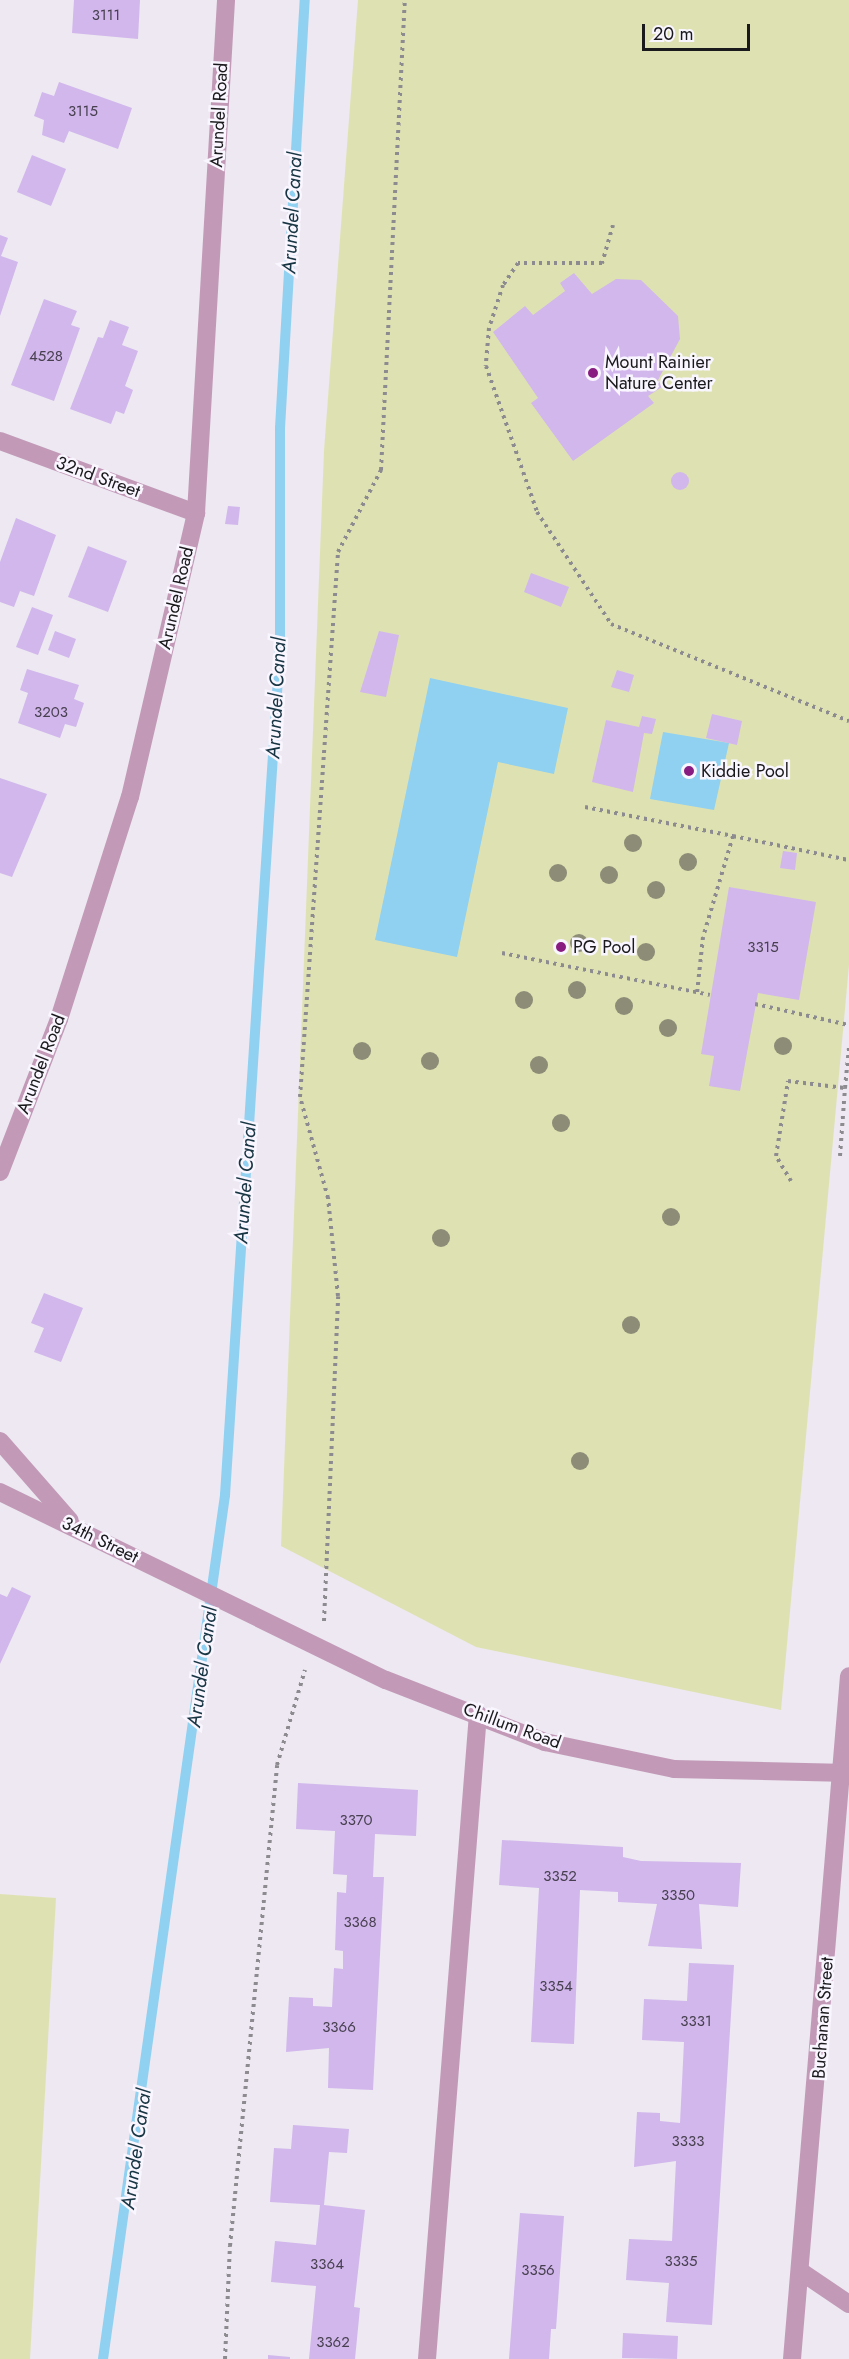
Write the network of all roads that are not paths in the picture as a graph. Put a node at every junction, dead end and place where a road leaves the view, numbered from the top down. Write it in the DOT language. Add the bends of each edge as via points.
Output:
graph roads {
  1 [pos="226,0"];
  2 [pos="0,441"];
  3 [pos="196,513"];
  4 [pos="0,1172"];
  5 [pos="0,1441"];
  6 [pos="0,1492"];
  7 [pos="77,1529"];
  8 [pos="199,1588"];
  9 [pos="849,1676"];
  10 [pos="478,1714"];
  11 [pos="843,1773"];
  12 [pos="801,2271"];
  13 [pos="849,2304"];
  14 [pos="427,2359"];
  15 [pos="792,2359"];
  1 -- 3 [label="street, Arundel Road"];
  2 -- 3 [label="street, 32nd Street"];
  3 -- 4 [label="street, Arundel Road" via="130,797 58,1019"];
  5 -- 7 [label="street"];
  6 -- 7 [label="street, 34th Street"];
  7 -- 8 [label="street, 34th Street"];
  8 -- 10 [label="street, Chillum Road" via="314,1645"];
  9 -- 11 [label="street, Buchanan Street"];
  10 -- 11 [label="street, Chillum Road" via="544,1742 674,1769"];
  10 -- 14 [label="street"];
  11 -- 12 [label="street, Buchanan Street"];
  12 -- 13 [label="street"];
  12 -- 15 [label="street, Buchanan Street"];
}
